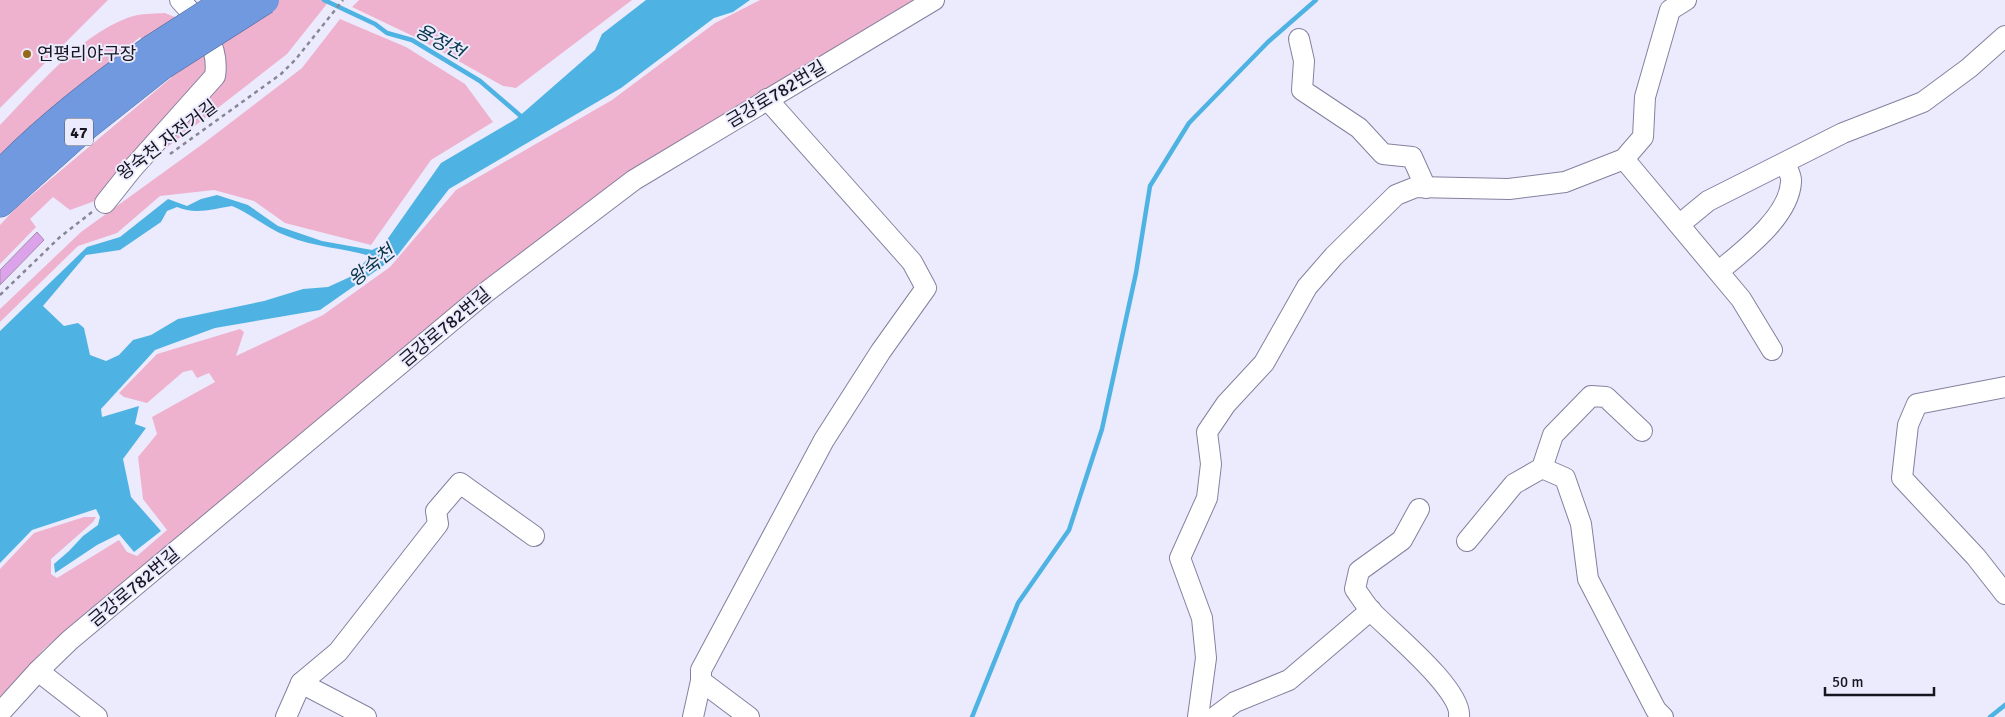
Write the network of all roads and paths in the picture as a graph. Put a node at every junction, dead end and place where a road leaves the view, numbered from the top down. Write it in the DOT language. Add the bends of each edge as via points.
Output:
graph roads {
  1 [pos="180,0"];
  2 [pos="228,0"];
  3 [pos="265,0"];
  4 [pos="343,0"];
  5 [pos="934,0"];
  6 [pos="1686,0"];
  7 [pos="2005,36"];
  8 [pos="1300,39"];
  9 [pos="158,57"];
  10 [pos="767,99"];
  11 [pos="169,155"];
  12 [pos="1624,159"];
  13 [pos="1785,163"];
  14 [pos="0,175"];
  15 [pos="1426,188"];
  16 [pos="0,203"];
  17 [pos="105,203"];
  18 [pos="1680,224"];
  19 [pos="1719,272"];
  20 [pos="0,295"];
  21 [pos="1772,350"];
  22 [pos="2005,387"];
  23 [pos="1642,431"];
  24 [pos="1542,468"];
  25 [pos="1419,509"];
  26 [pos="534,536"];
  27 [pos="1467,540"];
  28 [pos="2005,594"];
  29 [pos="1371,610"];
  30 [pos="38,671"];
  31 [pos="701,681"];
  32 [pos="301,683"];
  33 [pos="0,712"];
  34 [pos="97,717"];
  35 [pos="286,717"];
  36 [pos="366,717"];
  37 [pos="693,717"];
  38 [pos="749,717"];
  39 [pos="1198,717"];
  40 [pos="1215,717"];
  41 [pos="1459,717"];
  42 [pos="1663,717"];
  1 -- 17 [label="street" via="211,40 215,76"];
  2 -- 9 [label="highway, 47, bridge"];
  3 -- 9 [label="highway, 47, bridge"];
  4 -- 11 [label="path, 왕숙천 자전거길" via="281,74"];
  5 -- 10 [label="street, 금강로782번길"];
  6 -- 12 [label="street" via="1670,10 1645,97 1643,137"];
  7 -- 13 [label="street" via="1923,102 1843,133"];
  8 -- 15 [label="street" via="1304,61 1302,90 1359,128 1383,154 1412,157"];
  9 -- 14 [label="highway, 47" via="119,72"];
  9 -- 16 [label="highway, 47"];
  10 -- 30 [label="street, 금강로782번길" via="634,180 485,293"];
  10 -- 31 [label="street" via="912,262 926,288 824,440 701,670"];
  12 -- 15 [label="street" via="1565,182 1509,189"];
  12 -- 18 [label="street"];
  13 -- 18 [label="street" via="1708,201"];
  13 -- 19 [label="street" via="1792,181 1783,207 1754,242"];
  15 -- 39 [label="street" via="1396,195 1334,256 1307,287 1264,363 1226,404 1207,432 1211,464 1207,498 1180,558 1202,618 1206,658"];
  17 -- 20 [label="path" via="55,241"];
  18 -- 19 [label="street"];
  19 -- 21 [label="street" via="1741,299"];
  22 -- 28 [label="street" via="1917,404 1908,425 1902,478 1976,557"];
  23 -- 24 [label="street" via="1606,397 1591,396 1553,435"];
  24 -- 27 [label="street" via="1514,484"];
  24 -- 42 [label="street" via="1565,478 1581,524 1588,579 1656,710"];
  25 -- 29 [label="street" via="1402,540 1359,571 1355,589"];
  26 -- 32 [label="street" via="460,483 436,510 438,524 338,652"];
  29 -- 40 [label="street" via="1289,680 1236,702"];
  29 -- 41 [label="street" via="1415,652 1450,692 1460,710"];
  30 -- 33 [label="street, 금강로782번길"];
  30 -- 34 [label="street"];
  31 -- 37 [label="street"];
  31 -- 38 [label="street"];
  32 -- 35 [label="street"];
  32 -- 36 [label="street"];
}
